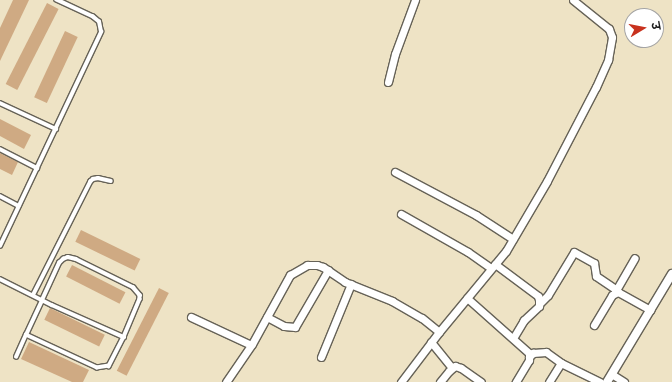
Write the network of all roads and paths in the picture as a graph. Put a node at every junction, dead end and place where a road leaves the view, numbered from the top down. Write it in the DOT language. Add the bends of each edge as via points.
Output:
graph roads {
  1 [pos="57,0"];
  2 [pos="416,0"];
  3 [pos="573,0"];
  4 [pos="388,82"];
  5 [pos="0,103"];
  6 [pos="56,129"];
  7 [pos="0,149"];
  8 [pos="37,168"];
  9 [pos="395,172"];
  10 [pos="111,181"];
  11 [pos="0,196"];
  12 [pos="19,206"];
  13 [pos="401,214"];
  14 [pos="2,238"];
  15 [pos="513,239"];
  16 [pos="0,246"];
  17 [pos="635,258"];
  18 [pos="493,266"];
  19 [pos="328,270"];
  20 [pos="672,274"];
  21 [pos="0,279"];
  22 [pos="351,284"];
  23 [pos="616,291"];
  24 [pos="33,295"];
  25 [pos="467,298"];
  26 [pos="42,300"];
  27 [pos="540,302"];
  28 [pos="650,310"];
  29 [pos="267,316"];
  30 [pos="191,317"];
  31 [pos="594,325"];
  32 [pos="439,332"];
  33 [pos="26,335"];
  34 [pos="124,337"];
  35 [pos="513,338"];
  36 [pos="431,342"];
  37 [pos="251,345"];
  38 [pos="16,357"];
  39 [pos="321,357"];
  40 [pos="529,357"];
  41 [pos="561,363"];
  42 [pos="452,368"];
  43 [pos="613,374"];
  44 [pos="226,382"];
  45 [pos="401,382"];
  46 [pos="440,382"];
  47 [pos="481,382"];
  48 [pos="516,382"];
  49 [pos="549,382"];
  50 [pos="600,382"];
  51 [pos="607,382"];
  52 [pos="624,382"];
  1 -- 6 [label="lane" via="93,17 99,22 101,32"];
  2 -- 4 [label="street" via="395,54"];
  3 -- 15 [label="street" via="608,29 612,37 612,46 596,87"];
  5 -- 6 [label="lane"];
  6 -- 8 [label="lane"];
  7 -- 8 [label="lane"];
  8 -- 12 [label="lane"];
  9 -- 15 [label="street" via="476,215"];
  10 -- 24 [label="lane" via="98,178 90,182"];
  11 -- 12 [label="lane"];
  12 -- 14 [label="lane"];
  13 -- 18 [label="street"];
  14 -- 16 [label="lane"];
  15 -- 18 [label="street"];
  17 -- 23 [label="street"];
  18 -- 25 [label="street"];
  18 -- 27 [label="street" via="538,296"];
  19 -- 22 [label="street"];
  19 -- 29 [label="street" via="317,265 307,265 290,275"];
  19 -- 29 [label="street" via="295,327 284,326"];
  20 -- 28 [label="street"];
  21 -- 24 [label="lane"];
  22 -- 32 [label="street" via="392,301 422,318"];
  22 -- 39 [label="street"];
  23 -- 27 [label="street" via="596,276 594,263 574,252 548,295"];
  23 -- 28 [label="street"];
  23 -- 31 [label="street"];
  24 -- 26 [label="lane"];
  25 -- 32 [label="street"];
  25 -- 35 [label="street"];
  26 -- 33 [label="lane"];
  26 -- 34 [label="lane"];
  26 -- 34 [label="lane" via="59,263 68,257 76,259 138,291 140,299"];
  27 -- 35 [label="street" via="534,312 520,324"];
  28 -- 43 [label="street"];
  29 -- 37 [label="street"];
  30 -- 37 [label="street"];
  32 -- 36 [label="street"];
  33 -- 34 [label="lane" via="85,363 104,368 112,364"];
  33 -- 38 [label="lane"];
  35 -- 40 [label="street" via="525,349"];
  36 -- 42 [label="street"];
  36 -- 45 [label="street"];
  37 -- 44 [label="street"];
  40 -- 41 [label="street" via="533,353 546,352"];
  40 -- 48 [label="street"];
  41 -- 49 [label="street"];
  41 -- 50 [label="street"];
  42 -- 46 [label="street"];
  42 -- 47 [label="street" via="461,368"];
  43 -- 51 [label="street"];
  43 -- 52 [label="street"];
}
